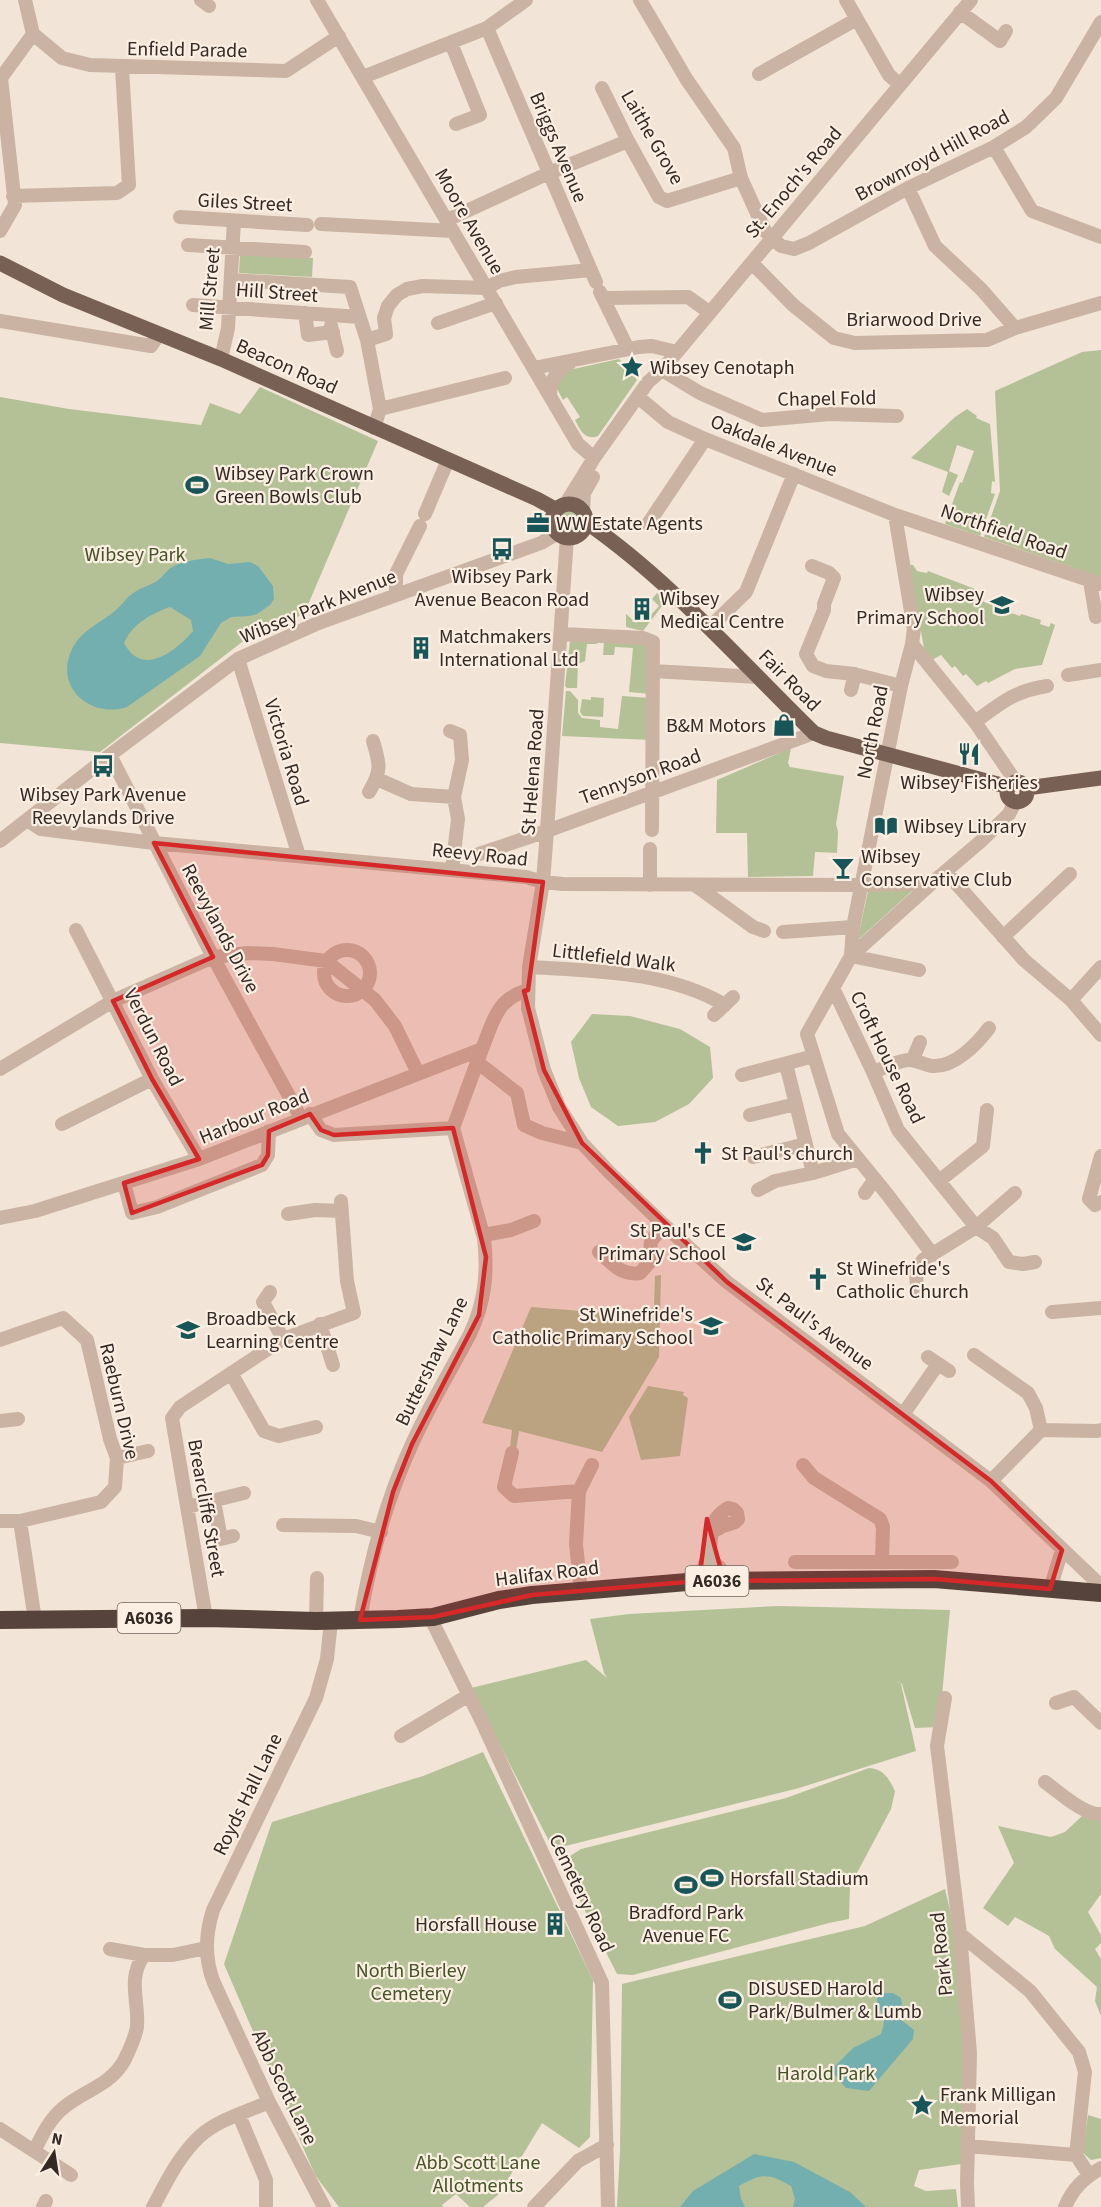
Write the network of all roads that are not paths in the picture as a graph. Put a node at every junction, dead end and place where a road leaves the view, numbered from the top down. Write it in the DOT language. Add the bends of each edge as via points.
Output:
graph roads {
  1 [pos="25,0"];
  2 [pos="318,0"];
  3 [pos="526,0"];
  4 [pos="640,0"];
  5 [pos="846,0"];
  6 [pos="971,0"];
  7 [pos="958,16"];
  8 [pos="857,19"];
  9 [pos="1101,22"];
  10 [pos="487,28"];
  11 [pos="1006,31"];
  12 [pos="33,34"];
  13 [pos="339,36"];
  14 [pos="451,43"];
  15 [pos="122,68"];
  16 [pos="759,74"];
  17 [pos="0,77"];
  18 [pos="363,77"];
  19 [pos="900,84"];
  20 [pos="602,88"];
  21 [pos="456,124"];
  22 [pos="628,141"];
  23 [pos="994,147"];
  24 [pos="549,173"];
  25 [pos="741,178"];
  26 [pos="908,188"];
  27 [pos="14,196"];
  28 [pos="180,217"];
  29 [pos="234,221"];
  30 [pos="450,225"];
  31 [pos="0,231"];
  32 [pos="773,237"];
  33 [pos="1101,237"];
  34 [pos="188,245"];
  35 [pos="233,247"];
  36 [pos="305,252"];
  37 [pos="752,262"];
  38 [pos="0,263"];
  39 [pos="231,280"];
  40 [pos="597,284"];
  41 [pos="487,288"];
  42 [pos="496,303"];
  43 [pos="1101,303"];
  44 [pos="194,306"];
  45 [pos="229,308"];
  46 [pos="709,312"];
  47 [pos="305,313"];
  48 [pos="329,315"];
  49 [pos="358,317"];
  50 [pos="0,321"];
  51 [pos="438,323"];
  52 [pos="1015,328"];
  53 [pos="333,332"];
  54 [pos="159,334"];
  55 [pos="367,340"];
  56 [pos="634,348"];
  57 [pos="337,351"];
  58 [pos="677,352"];
  59 [pos="221,359"];
  60 [pos="572,361"];
  61 [pos="534,368"];
  62 [pos="662,370"];
  63 [pos="505,378"];
  64 [pos="550,396"];
  65 [pos="641,400"];
  66 [pos="380,409"];
  67 [pos="897,416"];
  68 [pos="374,428"];
  69 [pos="705,439"];
  70 [pos="594,458"];
  71 [pos="447,460"];
  72 [pos="794,474"];
  73 [pos="561,508"];
  74 [pos="895,515"];
  75 [pos="584,516"];
  76 [pos="648,524"];
  77 [pos="562,535"];
  78 [pos="812,566"];
  79 [pos="1096,583"];
  80 [pos="396,595"];
  81 [pos="1096,617"];
  82 [pos="709,627"];
  83 [pos="562,634"];
  84 [pos="912,644"];
  85 [pos="238,659"];
  86 [pos="653,670"];
  87 [pos="1101,670"];
  88 [pos="855,674"];
  89 [pos="1068,675"];
  90 [pos="757,677"];
  91 [pos="901,686"];
  92 [pos="1047,686"];
  93 [pos="851,690"];
  94 [pos="975,722"];
  95 [pos="450,731"];
  96 [pos="814,733"];
  97 [pos="373,741"];
  98 [pos="110,754"];
  99 [pos="887,754"];
  100 [pos="1101,777"];
  101 [pos="377,780"];
  102 [pos="1017,786"];
  103 [pos="369,792"];
  104 [pos="652,792"];
  105 [pos="453,797"];
  106 [pos="1015,802"];
  107 [pos="27,820"];
  108 [pos="652,830"];
  109 [pos="547,831"];
  110 [pos="0,841"];
  111 [pos="154,843"];
  112 [pos="650,849"];
  113 [pos="479,854"];
  114 [pos="299,856"];
  115 [pos="452,870"];
  116 [pos="946,872"];
  117 [pos="1070,874"];
  118 [pos="543,882"];
  119 [pos="933,882"];
  120 [pos="650,885"];
  121 [pos="695,885"];
  122 [pos="862,885"];
  123 [pos="853,927"];
  124 [pos="76,930"];
  125 [pos="764,931"];
  126 [pos="783,932"];
  127 [pos="1004,937"];
  128 [pos="850,956"];
  129 [pos="213,957"];
  130 [pos="327,961"];
  131 [pos="529,967"];
  132 [pos="1101,968"];
  133 [pos="919,970"];
  134 [pos="833,988"];
  135 [pos="363,990"];
  136 [pos="528,990"];
  137 [pos="1071,1000"];
  138 [pos="113,1001"];
  139 [pos="528,1008"];
  140 [pos="496,1014"];
  141 [pos="714,1015"];
  142 [pos="989,1028"];
  143 [pos="1101,1035"];
  144 [pos="920,1042"];
  145 [pos="480,1055"];
  146 [pos="814,1056"];
  147 [pos="913,1059"];
  148 [pos="786,1064"];
  149 [pos="0,1068"];
  150 [pos="873,1071"];
  151 [pos="418,1073"];
  152 [pos="741,1075"];
  153 [pos="152,1079"];
  154 [pos="796,1104"];
  155 [pos="987,1110"];
  156 [pos="750,1115"];
  157 [pos="306,1116"];
  158 [pos="62,1124"];
  159 [pos="453,1128"];
  160 [pos="268,1131"];
  161 [pos="582,1143"];
  162 [pos="806,1144"];
  163 [pos="1101,1156"];
  164 [pos="753,1157"];
  165 [pos="200,1159"];
  166 [pos="858,1160"];
  167 [pos="813,1173"];
  168 [pos="875,1179"];
  169 [pos="939,1181"];
  170 [pos="124,1183"];
  171 [pos="758,1190"];
  172 [pos="865,1192"];
  173 [pos="1015,1193"];
  174 [pos="1100,1203"];
  175 [pos="288,1214"];
  176 [pos="0,1218"];
  177 [pos="534,1221"];
  178 [pos="664,1225"];
  179 [pos="976,1227"];
  180 [pos="483,1235"];
  181 [pos="599,1252"];
  182 [pos="933,1255"];
  183 [pos="1035,1262"];
  184 [pos="917,1289"];
  185 [pos="270,1292"];
  186 [pos="1101,1308"];
  187 [pos="1052,1312"];
  188 [pos="320,1324"];
  189 [pos="283,1339"];
  190 [pos="0,1340"];
  191 [pos="974,1354"];
  192 [pos="939,1364"];
  193 [pos="333,1365"];
  194 [pos="231,1373"];
  195 [pos="903,1413"];
  196 [pos="18,1419"];
  197 [pos="0,1421"];
  198 [pos="316,1427"];
  199 [pos="1041,1430"];
  200 [pos="1101,1430"];
  201 [pos="148,1450"];
  202 [pos="512,1453"];
  203 [pos="117,1458"];
  204 [pos="592,1465"];
  205 [pos="803,1465"];
  206 [pos="991,1481"];
  207 [pos="579,1491"];
  208 [pos="244,1493"];
  209 [pos="214,1501"];
  210 [pos="187,1507"];
  211 [pos="0,1521"];
  212 [pos="20,1521"];
  213 [pos="284,1525"];
  214 [pos="381,1532"];
  215 [pos="710,1533"];
  216 [pos="233,1536"];
  217 [pos="1062,1550"];
  218 [pos="708,1558"];
  219 [pos="882,1560"];
  220 [pos="850,1561"];
  221 [pos="795,1562"];
  222 [pos="952,1562"];
  223 [pos="317,1578"];
  224 [pos="850,1580"];
  225 [pos="699,1581"];
  226 [pos="724,1581"];
  227 [pos="1101,1586"];
  228 [pos="1050,1589"];
  229 [pos="581,1591"];
  230 [pos="1101,1593"];
  231 [pos="433,1617"];
  232 [pos="206,1618"];
  233 [pos="0,1620"];
  234 [pos="35,1620"];
  235 [pos="360,1620"];
  236 [pos="323,1621"];
  237 [pos="469,1695"];
  238 [pos="945,1698"];
  239 [pos="1056,1703"];
  240 [pos="1101,1723"];
  241 [pos="401,1736"];
  242 [pos="1045,1782"];
  243 [pos="1101,1814"];
  244 [pos="960,1934"];
  245 [pos="206,1948"];
  246 [pos="110,1949"];
  247 [pos="144,1955"];
  248 [pos="214,1983"];
  249 [pos="269,2103"];
  250 [pos="239,2115"];
  251 [pos="0,2129"];
  252 [pos="607,2145"];
  253 [pos="968,2146"];
  254 [pos="34,2151"];
  255 [pos="1076,2155"];
  256 [pos="1095,2171"];
  257 [pos="71,2175"];
  258 [pos="153,2207"];
  259 [pos="266,2207"];
  260 [pos="324,2207"];
  261 [pos="534,2207"];
  262 [pos="608,2207"];
  263 [pos="968,2207"];
  264 [pos="1065,2207"];
  1 -- 12 [label="street"];
  2 -- 13 [label="street, Moore Avenue"];
  3 -- 10 [label="street"];
  4 -- 25 [label="street" via="687,80 734,148"];
  5 -- 8 [label="street"];
  6 -- 7 [label="street, St. Enoch's Road"];
  7 -- 11 [label="street" via="1000,41"];
  7 -- 19 [label="street, St. Enoch's Road"];
  8 -- 16 [label="street"];
  8 -- 19 [label="street" via="889,75"];
  9 -- 23 [label="street, Brownroyd Hill Road" via="1056,98 1026,127"];
  10 -- 14 [label="street"];
  10 -- 24 [label="street, Briggs Avenue"];
  12 -- 15 [label="street, Enfield Parade" via="62,58"];
  12 -- 17 [label="street"];
  13 -- 15 [label="street, Enfield Parade" via="286,71"];
  13 -- 18 [label="street, Moore Avenue"];
  14 -- 18 [label="street"];
  14 -- 21 [label="street" via="480,115"];
  15 -- 27 [label="street" via="129,185 117,193"];
  17 -- 27 [label="street"];
  18 -- 30 [label="street, Moore Avenue"];
  19 -- 32 [label="street, St. Enoch's Road"];
  20 -- 22 [label="street, Laithe Grove"];
  22 -- 24 [label="street"];
  22 -- 25 [label="street, Laithe Grove" via="663,200"];
  23 -- 26 [label="street, Brownroyd Hill Road"];
  23 -- 33 [label="street" via="1032,211"];
  24 -- 30 [label="street"];
  24 -- 40 [label="street, Briggs Avenue"];
  25 -- 32 [label="street" via="765,231"];
  26 -- 32 [label="street, Brownroyd Hill Road" via="794,249 781,246"];
  26 -- 52 [label="street" via="935,246"];
  27 -- 31 [label="street" via="15,205"];
  28 -- 29 [label="street, Giles Street"];
  29 -- 30 [label="street, Giles Street"];
  29 -- 35 [label="street, Mill Street"];
  30 -- 41 [label="street, Moore Avenue"];
  32 -- 37 [label="street, St. Enoch's Road"];
  34 -- 35 [label="street"];
  35 -- 36 [label="street"];
  35 -- 39 [label="street, Mill Street"];
  37 -- 46 [label="street, St. Enoch's Road"];
  37 -- 52 [label="street, Briarwood Drive" via="834,338 855,343 987,340"];
  38 -- 54 [label="main road, Beacon Road" via="63,295"];
  39 -- 45 [label="street, Mill Street"];
  39 -- 49 [label="street" via="350,287"];
  40 -- 41 [label="street" via="516,277"];
  40 -- 46 [label="street" via="688,297"];
  40 -- 56 [label="street, Briggs Avenue"];
  41 -- 42 [label="street, Moore Avenue"];
  41 -- 55 [label="street" via="407,289 388,306 384,318 386,334"];
  42 -- 51 [label="street"];
  42 -- 61 [label="street, Moore Avenue"];
  43 -- 52 [label="street, Briarwood Drive"];
  44 -- 45 [label="street, Hill Street"];
  45 -- 47 [label="street, Hill Street"];
  45 -- 59 [label="street, Mill Street"];
  46 -- 58 [label="street, St. Enoch's Road"];
  47 -- 48 [label="street, Hill Street"];
  47 -- 53 [label="street" via="308,335"];
  48 -- 49 [label="street, Hill Street"];
  48 -- 53 [label="street"];
  49 -- 55 [label="street"];
  50 -- 54 [label="street" via="151,346"];
  53 -- 57 [label="street"];
  54 -- 59 [label="main road, Beacon Road"];
  55 -- 66 [label="street"];
  56 -- 58 [label="street" via="652,346"];
  56 -- 60 [label="street"];
  56 -- 62 [label="street, Chapel Fold" via="654,355"];
  58 -- 62 [label="street, St. Enoch's Road"];
  59 -- 68 [label="main road, Beacon Road"];
  60 -- 61 [label="street"];
  60 -- 64 [label="street" via="554,376"];
  61 -- 64 [label="street, Moore Avenue"];
  62 -- 65 [label="street, St. Enoch's Road" via="655,386"];
  62 -- 67 [label="street, Chapel Fold" via="700,393 762,420 830,414"];
  63 -- 66 [label="street"];
  64 -- 70 [label="street, Moore Avenue" via="578,444"];
  65 -- 69 [label="street, Oakdale Avenue" via="668,422"];
  65 -- 70 [label="street, St. Enoch's Road"];
  65 -- 75 [label="street, St. Enoch's Road" via="589,482 584,493"];
  66 -- 68 [label="street"];
  68 -- 71 [label="main road, Beacon Road"];
  69 -- 72 [label="street, Oakdale Avenue"];
  69 -- 76 [label="street"];
  70 -- 73 [label="street, St. Enoch's Road"];
  71 -- 73 [label="main road, Beacon Road"];
  71 -- 80 [label="street" via="396,574"];
  72 -- 74 [label="street, Oakdale Avenue"];
  72 -- 82 [label="street" via="746,592"];
  73 -- 75 [label="main road" via="575,506"];
  73 -- 77 [label="main road" via="553,522"];
  74 -- 79 [label="street, Northfield Road"];
  74 -- 84 [label="street, North Road" via="914,629"];
  75 -- 77 [label="main road" via="581,533"];
  75 -- 82 [label="main road, Fair Road"];
  77 -- 80 [label="street, Wibsey Park Avenue"];
  77 -- 83 [label="street, St Helena Road"];
  78 -- 88 [label="street" via="834,578 806,654 813,666"];
  79 -- 81 [label="street"];
  80 -- 85 [label="street, Wibsey Park Avenue" via="316,624"];
  82 -- 90 [label="main road, Fair Road"];
  83 -- 86 [label="street" via="643,638 653,642"];
  83 -- 109 [label="street, St Helena Road"];
  84 -- 91 [label="street, North Road"];
  84 -- 94 [label="street"];
  85 -- 98 [label="street, Wibsey Park Avenue"];
  85 -- 114 [label="street, Victoria Road"];
  86 -- 90 [label="street"];
  86 -- 104 [label="street"];
  87 -- 89 [label="street"];
  88 -- 91 [label="street"];
  88 -- 93 [label="street"];
  90 -- 96 [label="main road, Fair Road"];
  91 -- 99 [label="street, North Road"];
  92 -- 94 [label="street" via="1013,694"];
  94 -- 102 [label="street"];
  95 -- 105 [label="street" via="460,735 462,760"];
  96 -- 99 [label="main road, Fair Road"];
  96 -- 104 [label="street, Tennyson Road"];
  97 -- 101 [label="street" via="378,759"];
  98 -- 107 [label="street, Wibsey Park Avenue"];
  98 -- 111 [label="street, Reevylands Drive"];
  99 -- 102 [label="main road, Fair Road"];
  99 -- 122 [label="street, North Road"];
  100 -- 102 [label="main road"];
  101 -- 103 [label="street"];
  101 -- 105 [label="street" via="411,794"];
  102 -- 106 [label="main road" via="1008,797"];
  104 -- 108 [label="street"];
  104 -- 109 [label="street, Tennyson Road"];
  105 -- 115 [label="street" via="458,819"];
  106 -- 116 [label="street" via="1002,821"];
  107 -- 110 [label="street, Wibsey Park Avenue"];
  107 -- 111 [label="street, Reevy Road" via="41,829"];
  109 -- 113 [label="street, Tennyson Road"];
  109 -- 118 [label="street, St Helena Road"];
  111 -- 114 [label="street, Reevy Road"];
  111 -- 129 [label="street, Reevylands Drive"];
  112 -- 120 [label="street"];
  114 -- 115 [label="street, Reevy Road"];
  115 -- 118 [label="street, Reevy Road"];
  116 -- 119 [label="street"];
  116 -- 127 [label="street"];
  117 -- 127 [label="street"];
  118 -- 120 [label="street, Reevy Road"];
  118 -- 131 [label="street, St Helena Road"];
  119 -- 122 [label="street, Reevy Road"];
  119 -- 128 [label="street"];
  120 -- 121 [label="street, Reevy Road"];
  121 -- 122 [label="street, Reevy Road"];
  121 -- 125 [label="street"];
  122 -- 123 [label="street, North Road"];
  123 -- 126 [label="street"];
  123 -- 128 [label="street, North Road"];
  124 -- 138 [label="street, Verdun Road"];
  127 -- 137 [label="street" via="1024,960"];
  128 -- 133 [label="street"];
  128 -- 134 [label="street"];
  129 -- 130 [label="street" via="273,954"];
  129 -- 138 [label="street"];
  129 -- 157 [label="street, Reevylands Drive"];
  130 -- 135 [label="street"];
  130 -- 135 [label="street" via="323,975 335,993 350,996"];
  130 -- 135 [label="street" via="339,950 362,954 370,968"];
  131 -- 136 [label="street, St Helena Road"];
  131 -- 141 [label="street, Littlefield Walk" via="607,972 674,984 729,1001"];
  132 -- 137 [label="street"];
  134 -- 146 [label="street" via="807,1034"];
  134 -- 150 [label="street, Croft House Road"];
  135 -- 151 [label="street" via="395,1026"];
  136 -- 139 [label="street, St Helena Road"];
  136 -- 140 [label="street" via="508,998"];
  137 -- 143 [label="street"];
  138 -- 149 [label="street"];
  138 -- 153 [label="street, Verdun Road"];
  139 -- 140 [label="street" via="505,1007"];
  139 -- 161 [label="street, St. Paul's Avenue" via="544,1070 559,1107"];
  140 -- 145 [label="street"];
  142 -- 147 [label="street" via="979,1041 948,1064 922,1065"];
  144 -- 147 [label="street"];
  145 -- 151 [label="street, Harbour Road"];
  145 -- 159 [label="street"];
  145 -- 161 [label="street" via="517,1093 524,1125"];
  146 -- 148 [label="street"];
  146 -- 166 [label="street" via="838,1134"];
  147 -- 150 [label="street"];
  148 -- 152 [label="street"];
  148 -- 154 [label="street"];
  150 -- 169 [label="street, Croft House Road" via="898,1130"];
  151 -- 157 [label="street, Harbour Road"];
  153 -- 158 [label="street"];
  153 -- 165 [label="street, Verdun Road"];
  154 -- 156 [label="street"];
  154 -- 162 [label="street"];
  155 -- 169 [label="street" via="983,1146"];
  157 -- 159 [label="street, Reevylands Drive" via="321,1130 334,1135"];
  157 -- 160 [label="street, Harbour Road"];
  159 -- 180 [label="street, Buttershaw Lane"];
  160 -- 165 [label="street, Harbour Road"];
  160 -- 170 [label="street" via="268,1155 262,1164 157,1207 132,1213"];
  161 -- 178 [label="street, St. Paul's Avenue"];
  162 -- 164 [label="street"];
  162 -- 167 [label="street"];
  163 -- 174 [label="street" via="1089,1199 1095,1205"];
  165 -- 170 [label="street, Harbour Road"];
  166 -- 167 [label="street"];
  166 -- 168 [label="street"];
  167 -- 171 [label="street" via="775,1181"];
  168 -- 172 [label="street"];
  168 -- 182 [label="street"];
  169 -- 179 [label="street, Croft House Road"];
  170 -- 176 [label="street, Harbour Road"];
  173 -- 179 [label="street"];
  175 -- 188 [label="street" via="342,1206 347,1281 354,1313"];
  177 -- 180 [label="street"];
  178 -- 181 [label="street" via="651,1241 649,1263 640,1273 629,1275 621,1271"];
  178 -- 195 [label="street, St. Paul's Avenue" via="727,1281"];
  179 -- 182 [label="street"];
  179 -- 183 [label="street, Croft House Road" via="993,1238 1009,1262"];
  180 -- 214 [label="street, Buttershaw Lane" via="486,1280 479,1316 412,1444"];
  182 -- 184 [label="street" via="916,1270"];
  185 -- 189 [label="street" via="263,1302"];
  186 -- 187 [label="street"];
  188 -- 189 [label="street"];
  188 -- 193 [label="street"];
  189 -- 194 [label="street"];
  190 -- 203 [label="street, Raeburn Drive" via="63,1318 87,1340"];
  191 -- 199 [label="street" via="1028,1393"];
  192 -- 195 [label="street"];
  194 -- 198 [label="street" via="264,1431 279,1436"];
  194 -- 210 [label="street, Brearcliffe Street" via="180,1407 172,1418"];
  195 -- 206 [label="street, St. Paul's Avenue"];
  196 -- 197 [label="street"];
  199 -- 200 [label="street"];
  199 -- 206 [label="street"];
  201 -- 203 [label="street"];
  202 -- 207 [label="street" via="504,1487 514,1496"];
  203 -- 212 [label="street, Raeburn Drive" via="115,1487 101,1502"];
  204 -- 207 [label="street"];
  205 -- 219 [label="street" via="814,1478 880,1519"];
  206 -- 217 [label="street, St. Paul's Avenue"];
  207 -- 229 [label="street" via="576,1544"];
  208 -- 209 [label="street"];
  209 -- 210 [label="street"];
  209 -- 216 [label="street" via="221,1539"];
  210 -- 232 [label="street, Brearcliffe Street"];
  211 -- 212 [label="street, Raeburn Drive"];
  212 -- 234 [label="street"];
  213 -- 214 [label="street" via="356,1526"];
  214 -- 235 [label="street, Buttershaw Lane"];
  215 -- 218 [label="street"];
  217 -- 227 [label="street, St. Paul's Avenue"];
  217 -- 228 [label="street"];
  218 -- 225 [label="street"];
  218 -- 226 [label="street" via="720,1568"];
  219 -- 220 [label="street"];
  219 -- 222 [label="street"];
  220 -- 221 [label="street"];
  220 -- 224 [label="street"];
  223 -- 236 [label="street, Royds Hall Lane"];
  224 -- 226 [label="highway, Halifax Road / A6036"];
  224 -- 228 [label="highway, Halifax Road / A6036" via="934,1579"];
  225 -- 226 [label="highway, Halifax Road / A6036"];
  225 -- 229 [label="highway, Halifax Road / A6036"];
  228 -- 230 [label="highway, Halifax Road / A6036"];
  229 -- 231 [label="highway, Halifax Road / A6036" via="499,1600"];
  231 -- 235 [label="highway, Halifax Road / A6036"];
  231 -- 237 [label="street, Cemetery Road"];
  232 -- 234 [label="highway, Halifax Road / A6036"];
  232 -- 236 [label="highway, Halifax Road / A6036"];
  233 -- 234 [label="highway, Halifax Road / A6036"];
  235 -- 236 [label="highway, Halifax Road / A6036"];
  236 -- 245 [label="street, Royds Hall Lane" via="327,1659 316,1698 213,1910"];
  237 -- 241 [label="street"];
  237 -- 252 [label="street, Cemetery Road" via="602,1983"];
  238 -- 244 [label="street, Park Road" via="937,1746"];
  239 -- 240 [label="street" via="1074,1697"];
  242 -- 243 [label="street" via="1087,1812"];
  244 -- 253 [label="street, Park Road" via="970,2053"];
  244 -- 255 [label="street" via="1030,1991 1079,2052 1085,2072"];
  245 -- 247 [label="street" via="173,1955"];
  245 -- 248 [label="street, Royds Hall Lane"];
  246 -- 247 [label="street"];
  247 -- 254 [label="street" via="137,1965 134,1984 137,2027 122,2064 98,2088 63,2108 50,2121"];
  248 -- 249 [label="street, Abb Scott Lane"];
  249 -- 250 [label="street"];
  249 -- 260 [label="street, Abb Scott Lane"];
  250 -- 258 [label="street" via="200,2136 180,2158"];
  250 -- 259 [label="street" via="266,2180"];
  251 -- 254 [label="street"];
  252 -- 261 [label="street" via="578,2161"];
  252 -- 262 [label="street, Cemetery Road"];
  253 -- 255 [label="street"];
  253 -- 263 [label="street, Park Road"];
  254 -- 257 [label="street"];
  255 -- 256 [label="street"];
  256 -- 264 [label="street" via="1075,2188"];
}
